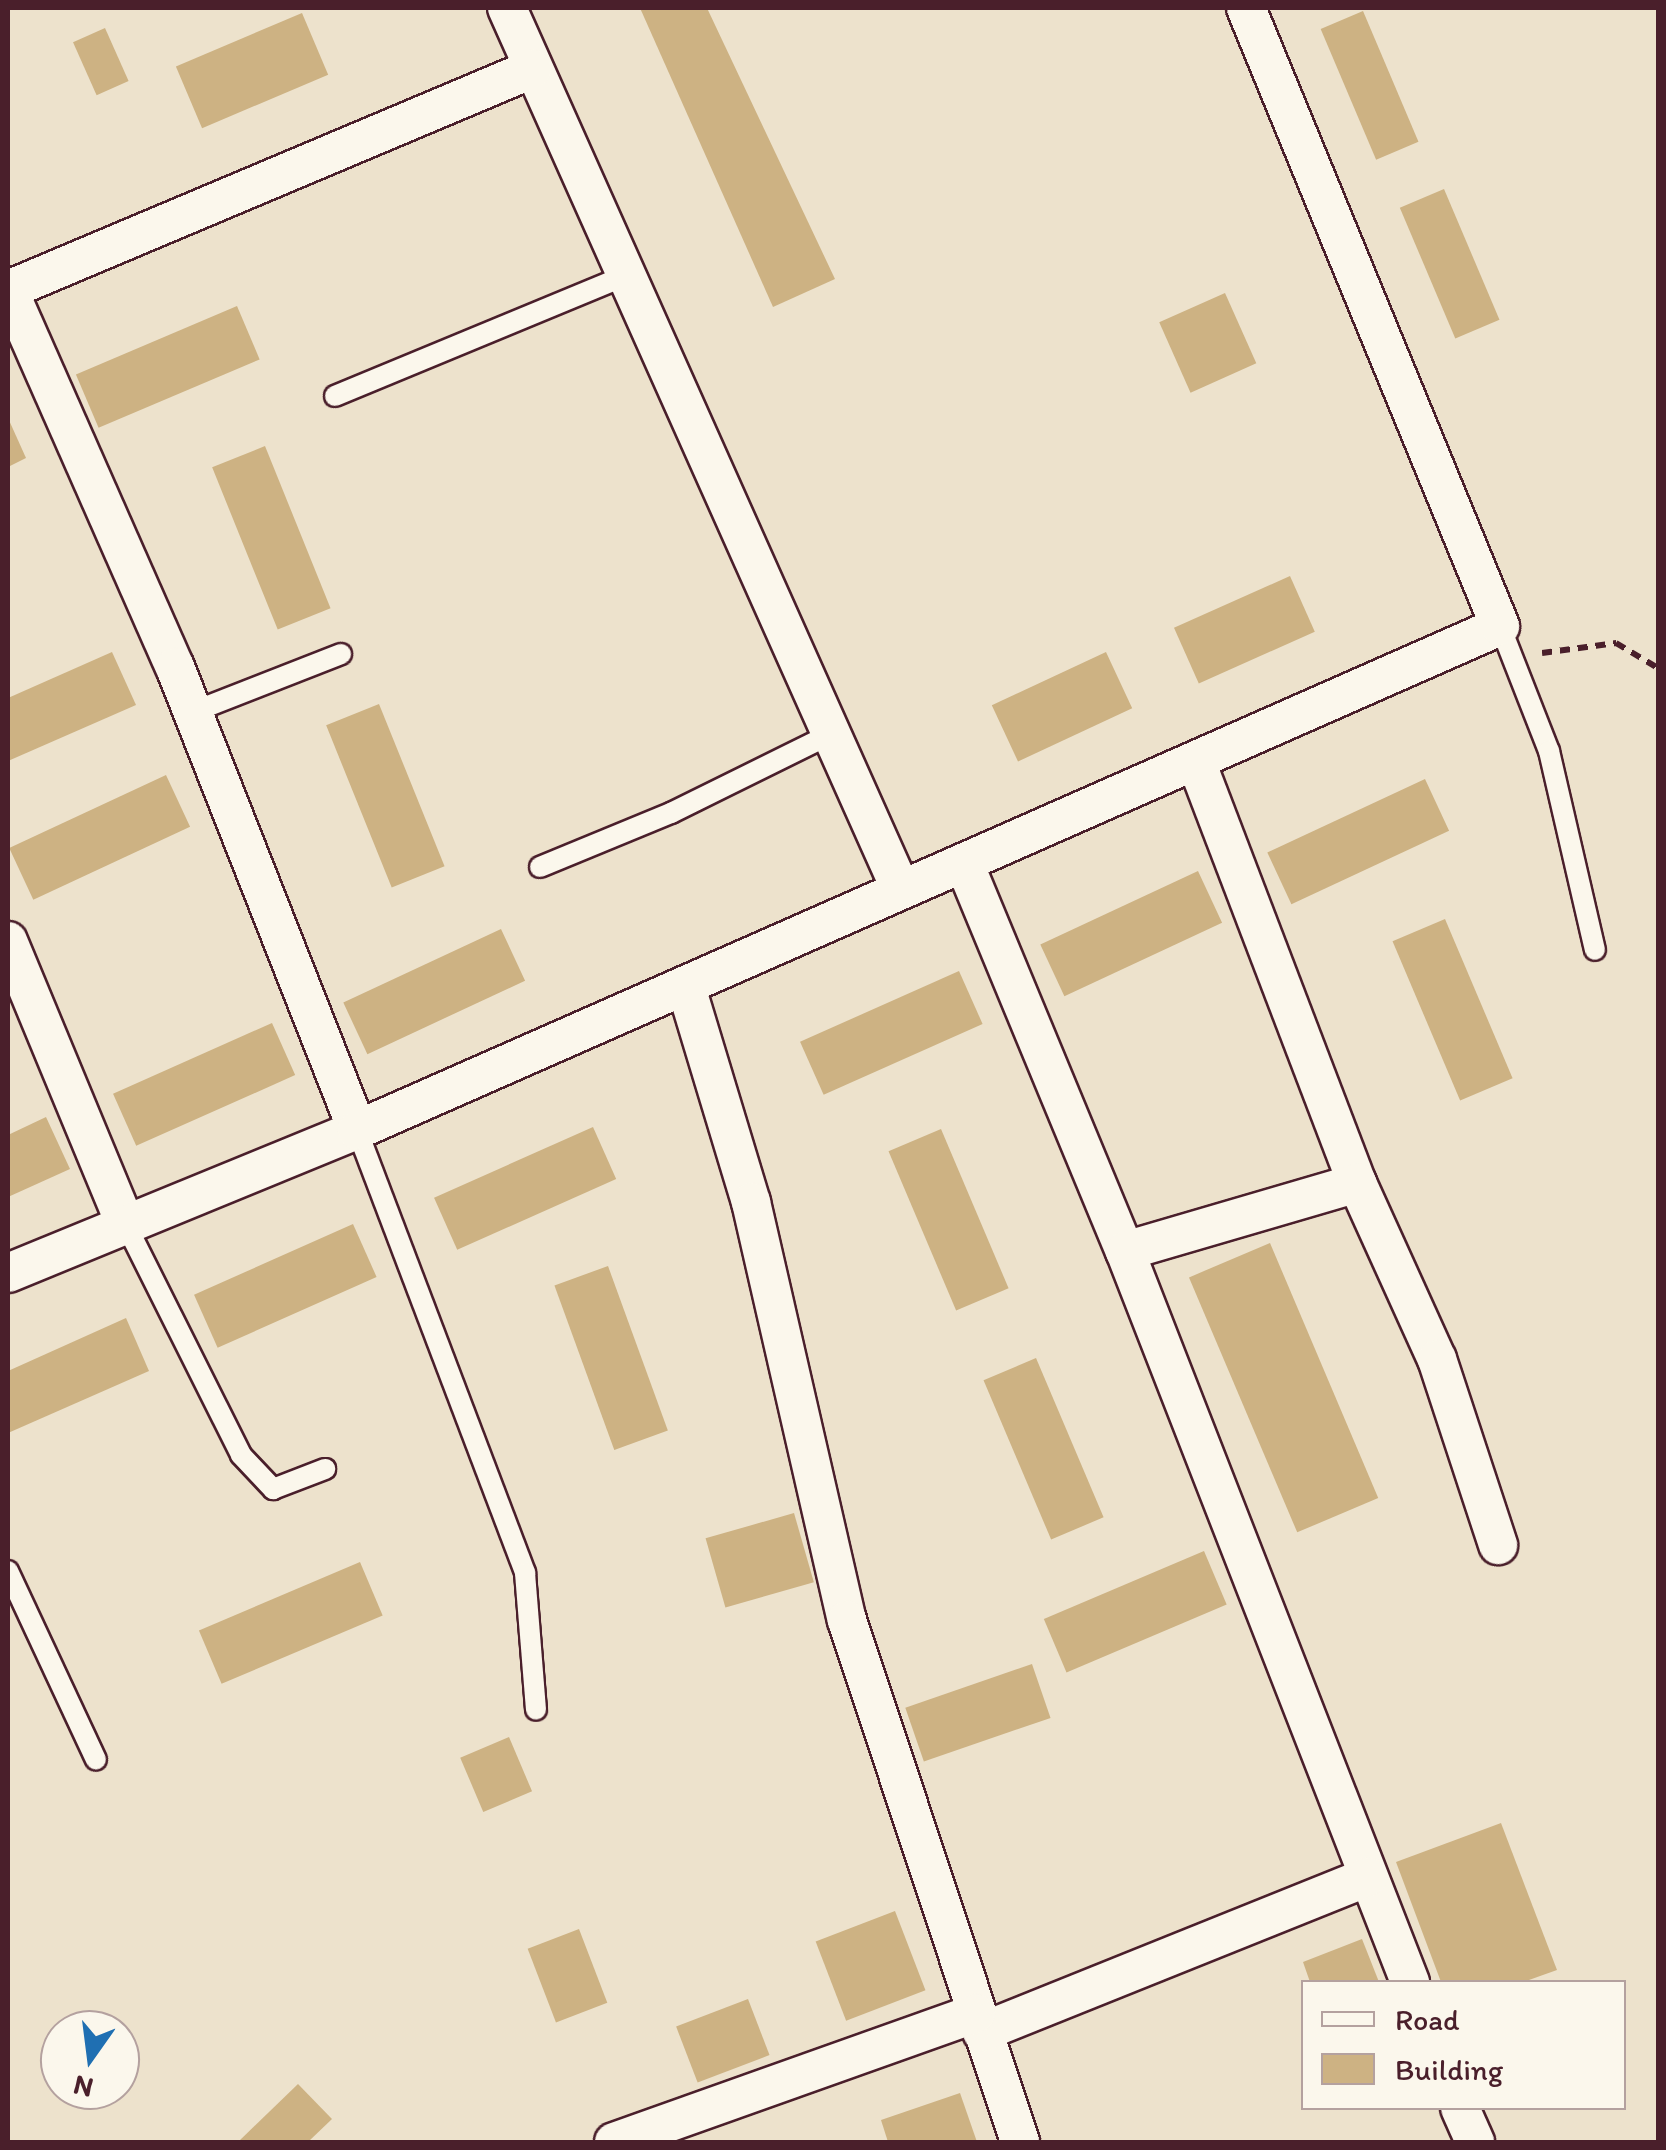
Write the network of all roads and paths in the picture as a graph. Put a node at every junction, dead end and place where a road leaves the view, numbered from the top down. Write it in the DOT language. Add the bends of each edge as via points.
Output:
graph roads {
  1 [pos="506,8"];
  2 [pos="1246,8"];
  3 [pos="532,68"];
  4 [pos="624,276"];
  5 [pos="8,290"];
  6 [pos="335,396"];
  7 [pos="1506,640"];
  8 [pos="341,654"];
  9 [pos="1658,668"];
  10 [pos="192,712"];
  11 [pos="831,734"];
  12 [pos="1197,764"];
  13 [pos="964,864"];
  14 [pos="540,868"];
  15 [pos="901,890"];
  16 [pos="8,941"];
  17 [pos="1595,950"];
  18 [pos="686,987"];
  19 [pos="357,1130"];
  20 [pos="1358,1183"];
  21 [pos="125,1223"];
  22 [pos="1125,1252"];
  23 [pos="8,1273"];
  24 [pos="325,1469"];
  25 [pos="1498,1545"];
  26 [pos="8,1571"];
  27 [pos="536,1710"];
  28 [pos="96,1760"];
  29 [pos="1368,1877"];
  30 [pos="1409,1980"];
  31 [pos="979,2023"];
  32 [pos="1461,2110"];
  33 [pos="614,2142"];
  34 [pos="1020,2142"];
  35 [pos="1475,2142"];
  1 -- 3 [label="street"];
  2 -- 7 [label="street"];
  3 -- 4 [label="street"];
  3 -- 5 [label="street"];
  4 -- 6 [label="lane"];
  4 -- 11 [label="street"];
  5 -- 10 [label="street"];
  7 -- 9 [label="path" via="1564,654 1616,642"];
  7 -- 12 [label="street"];
  7 -- 17 [label="lane" via="1549,750"];
  8 -- 10 [label="lane"];
  10 -- 19 [label="street"];
  11 -- 14 [label="lane"];
  11 -- 15 [label="street"];
  12 -- 13 [label="street"];
  12 -- 20 [label="street"];
  13 -- 15 [label="street"];
  13 -- 22 [label="street"];
  15 -- 18 [label="street"];
  16 -- 21 [label="street"];
  18 -- 19 [label="street"];
  18 -- 31 [label="street" via="750,1202 846,1620"];
  19 -- 21 [label="street"];
  19 -- 27 [label="lane" via="525,1573"];
  20 -- 22 [label="street"];
  20 -- 25 [label="street" via="1437,1358"];
  21 -- 23 [label="street"];
  21 -- 24 [label="lane" via="240,1455 272,1489"];
  22 -- 29 [label="street"];
  26 -- 28 [label="lane"];
  29 -- 30 [label="street"];
  29 -- 31 [label="street"];
  31 -- 33 [label="street"];
  31 -- 34 [label="street"];
  32 -- 35 [label="street"];
}
